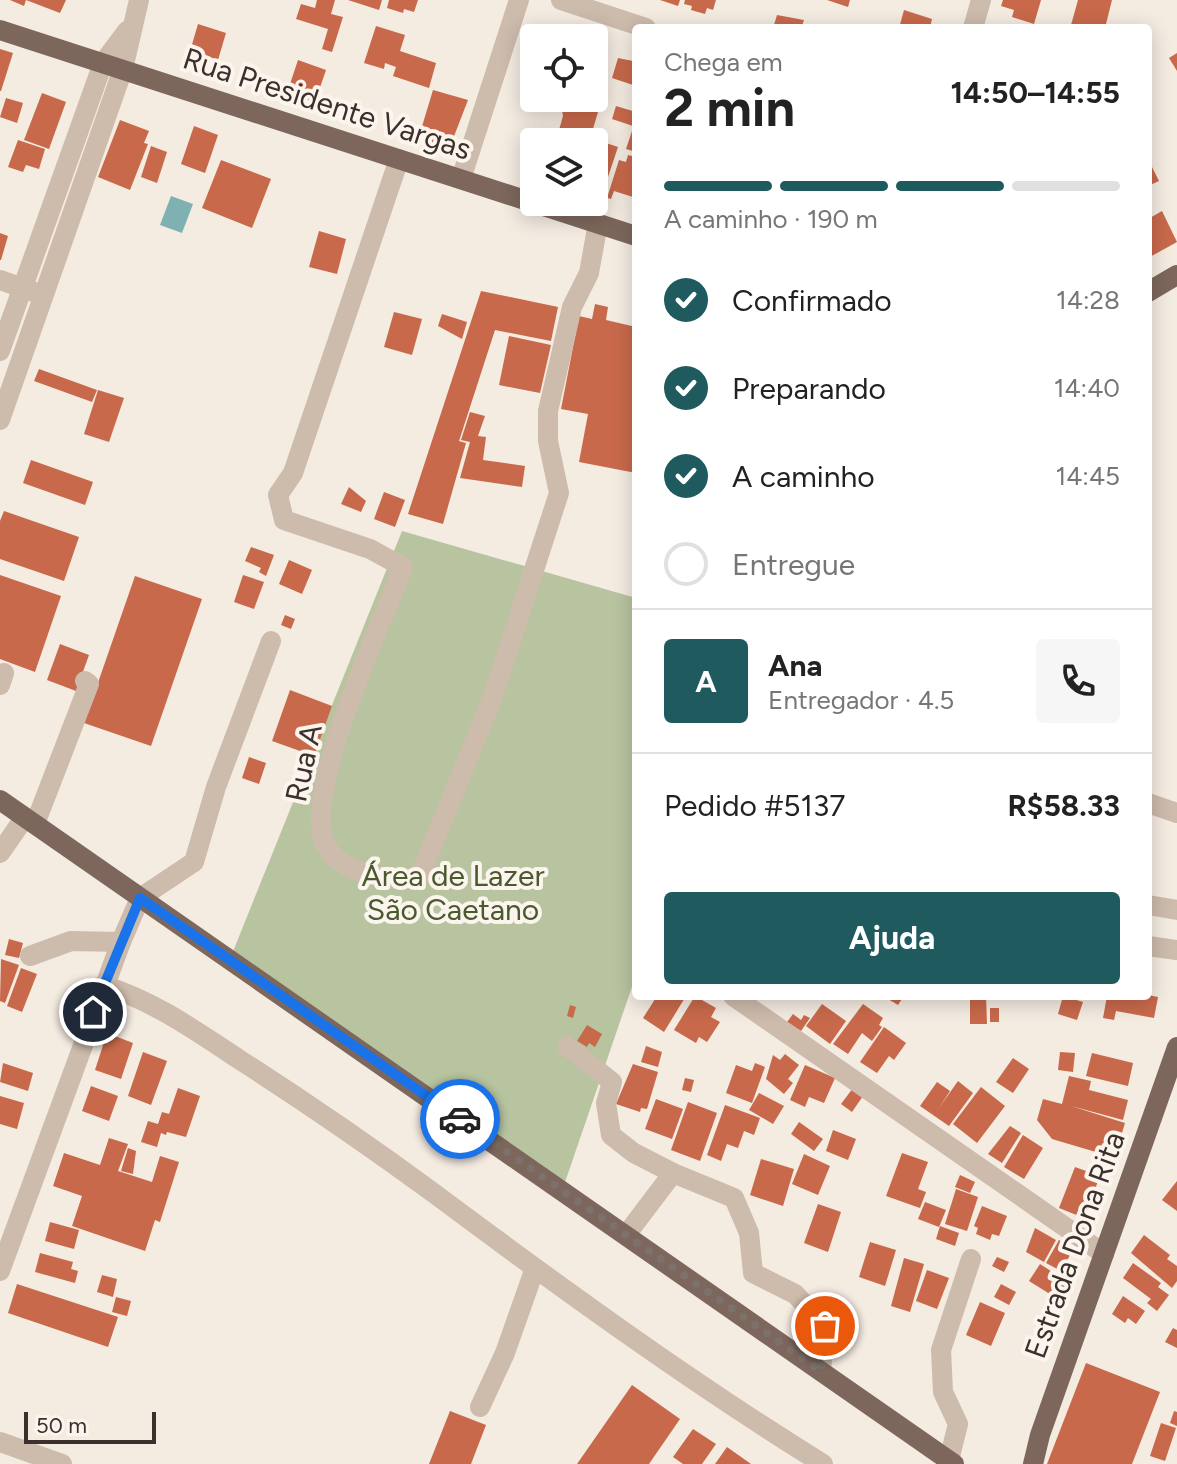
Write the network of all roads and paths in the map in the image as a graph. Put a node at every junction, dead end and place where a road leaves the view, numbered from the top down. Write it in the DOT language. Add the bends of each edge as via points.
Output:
graph roads {
  1 [pos="139,0"];
  2 [pos="519,0"];
  3 [pos="561,0"];
  4 [pos="981,0"];
  5 [pos="634,24"];
  6 [pos="974,24"];
  7 [pos="0,30"];
  8 [pos="113,66"];
  9 [pos="399,159"];
  10 [pos="461,179"];
  11 [pos="598,223"];
  12 [pos="632,235"];
  13 [pos="1177,275"];
  14 [pos="0,280"];
  15 [pos="24,288"];
  16 [pos="1152,290"];
  17 [pos="44,295"];
  18 [pos="0,351"];
  19 [pos="0,420"];
  20 [pos="271,641"];
  21 [pos="85,681"];
  22 [pos="0,800"];
  23 [pos="1152,804"];
  24 [pos="1177,813"];
  25 [pos="30,821"];
  26 [pos="0,853"];
  27 [pos="140,898"];
  28 [pos="1152,906"];
  29 [pos="1177,910"];
  30 [pos="121,942"];
  31 [pos="1152,947"];
  32 [pos="1177,950"];
  33 [pos="30,956"];
  34 [pos="103,985"];
  35 [pos="739,1000"];
  36 [pos="567,1046"];
  37 [pos="1177,1047"];
  38 [pos="673,1173"];
  39 [pos="626,1235"];
  40 [pos="1104,1254"];
  41 [pos="971,1259"];
  42 [pos="535,1268"];
  43 [pos="0,1271"];
  44 [pos="821,1371"];
  45 [pos="480,1407"];
  46 [pos="0,1442"];
  47 [pos="952,1462"];
  48 [pos="62,1464"];
  49 [pos="823,1464"];
  50 [pos="1033,1464"];
  1 -- 8 [label="street"];
  2 -- 10 [label="street"];
  3 -- 5 [label="street"];
  4 -- 6 [label="street"];
  7 -- 8 [label="main road, Rua Presidente Vargas"];
  8 -- 9 [label="main road, Rua Presidente Vargas"];
  8 -- 15 [label="street"];
  8 -- 17 [label="street"];
  9 -- 10 [label="main road, Rua Presidente Vargas"];
  9 -- 11 [label="street, Rua A" via="293,473 278,495 284,520 370,549 403,567 342,725 322,804 322,836 334,858 370,875 419,878 492,699 559,493 548,411 572,307 589,273"];
  10 -- 11 [label="main road, Rua Presidente Vargas"];
  11 -- 12 [label="main road, Rua Presidente Vargas"];
  13 -- 16 [label="main road"];
  14 -- 15 [label="street"];
  15 -- 17 [label="street"];
  15 -- 18 [label="street"];
  17 -- 19 [label="street"];
  20 -- 27 [label="street" via="194,862"];
  21 -- 25 [label="street" via="89,684"];
  22 -- 25 [label="main road"];
  23 -- 24 [label="street"];
  25 -- 26 [label="street"];
  25 -- 27 [label="main road"];
  27 -- 30 [label="street"];
  27 -- 39 [label="main road"];
  28 -- 29 [label="street"];
  30 -- 33 [label="street" via="71,941"];
  30 -- 34 [label="street"];
  31 -- 32 [label="street"];
  34 -- 42 [label="street" via="136,995 343,1125"];
  34 -- 43 [label="street"];
  35 -- 40 [label="street"];
  36 -- 38 [label="street" via="612,1082 606,1103 611,1135"];
  37 -- 40 [label="main road, Estrada Dona Rita"];
  38 -- 39 [label="street"];
  38 -- 44 [label="street" via="734,1198 749,1233 753,1273 795,1294 825,1326"];
  39 -- 44 [label="main road"];
  40 -- 50 [label="main road, Estrada Dona Rita"];
  41 -- 47 [label="street" via="941,1350 943,1392 958,1424"];
  42 -- 45 [label="street"];
  42 -- 49 [label="street"];
  44 -- 47 [label="main road"];
  46 -- 48 [label="street"];
}
